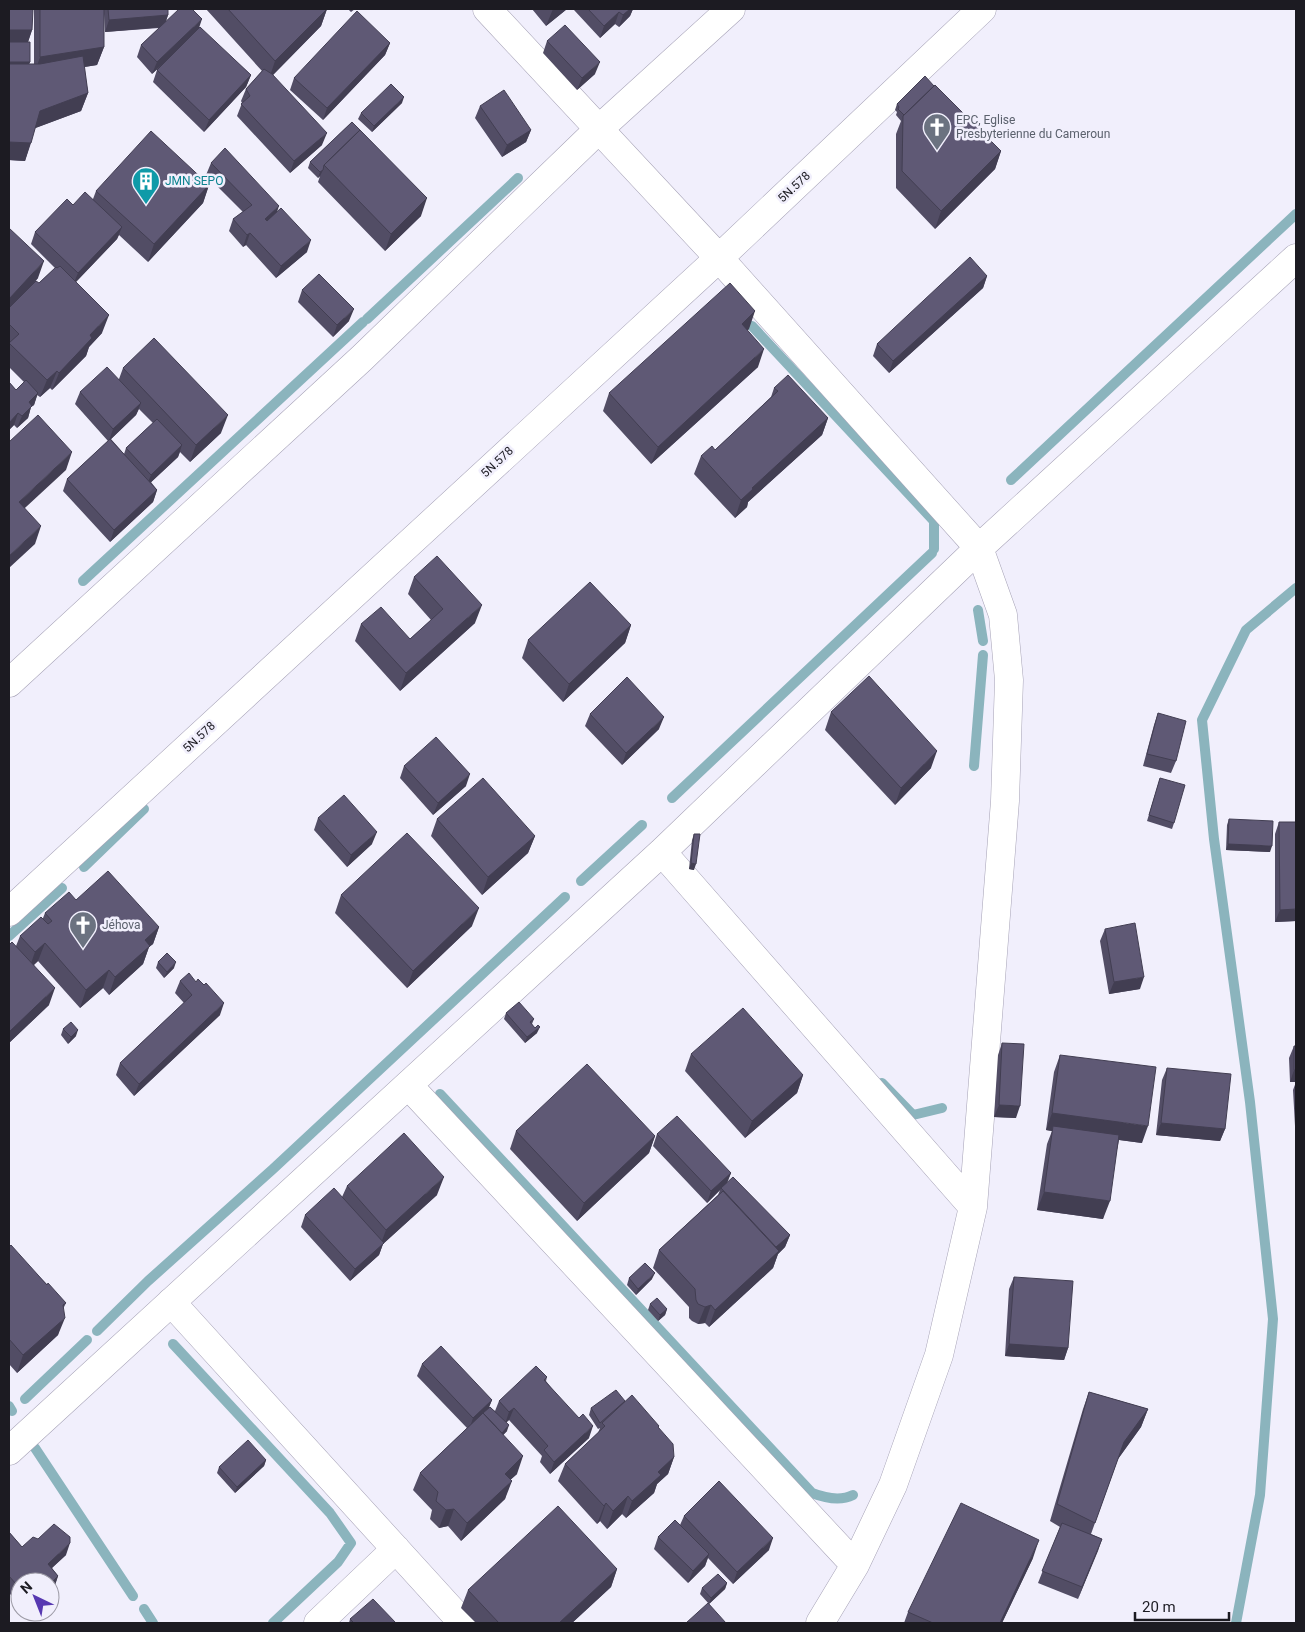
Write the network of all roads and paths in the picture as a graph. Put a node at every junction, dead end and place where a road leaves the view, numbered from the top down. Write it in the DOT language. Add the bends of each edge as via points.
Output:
graph roads {
  1 [pos="487,9"];
  2 [pos="731,9"];
  3 [pos="982,9"];
  4 [pos="599,129"];
  5 [pos="720,258"];
  6 [pos="1296,258"];
  7 [pos="979,548"];
  8 [pos="9,683"];
  9 [pos="662,852"];
  10 [pos="9,912"];
  11 [pos="408,1085"];
  12 [pos="973,1207"];
  13 [pos="171,1302"];
  14 [pos="9,1451"];
  15 [pos="396,1550"];
  16 [pos="855,1565"];
  17 [pos="318,1623"];
  18 [pos="463,1623"];
  19 [pos="820,1623"];
  1 -- 4 [label="street"];
  2 -- 4 [label="street"];
  3 -- 5 [label="street, 5N.578"];
  4 -- 5 [label="street"];
  4 -- 8 [label="street" via="362,358"];
  5 -- 7 [label="street"];
  5 -- 10 [label="street, 5N.578"];
  6 -- 7 [label="street"];
  7 -- 9 [label="street"];
  7 -- 12 [label="street" via="1002,615 1009,680 1005,801"];
  9 -- 11 [label="street"];
  9 -- 12 [label="street"];
  11 -- 13 [label="street"];
  11 -- 16 [label="street"];
  12 -- 16 [label="street" via="938,1355 893,1485"];
  13 -- 14 [label="street"];
  13 -- 15 [label="street"];
  15 -- 17 [label="street"];
  15 -- 18 [label="street"];
  16 -- 19 [label="street"];
}
